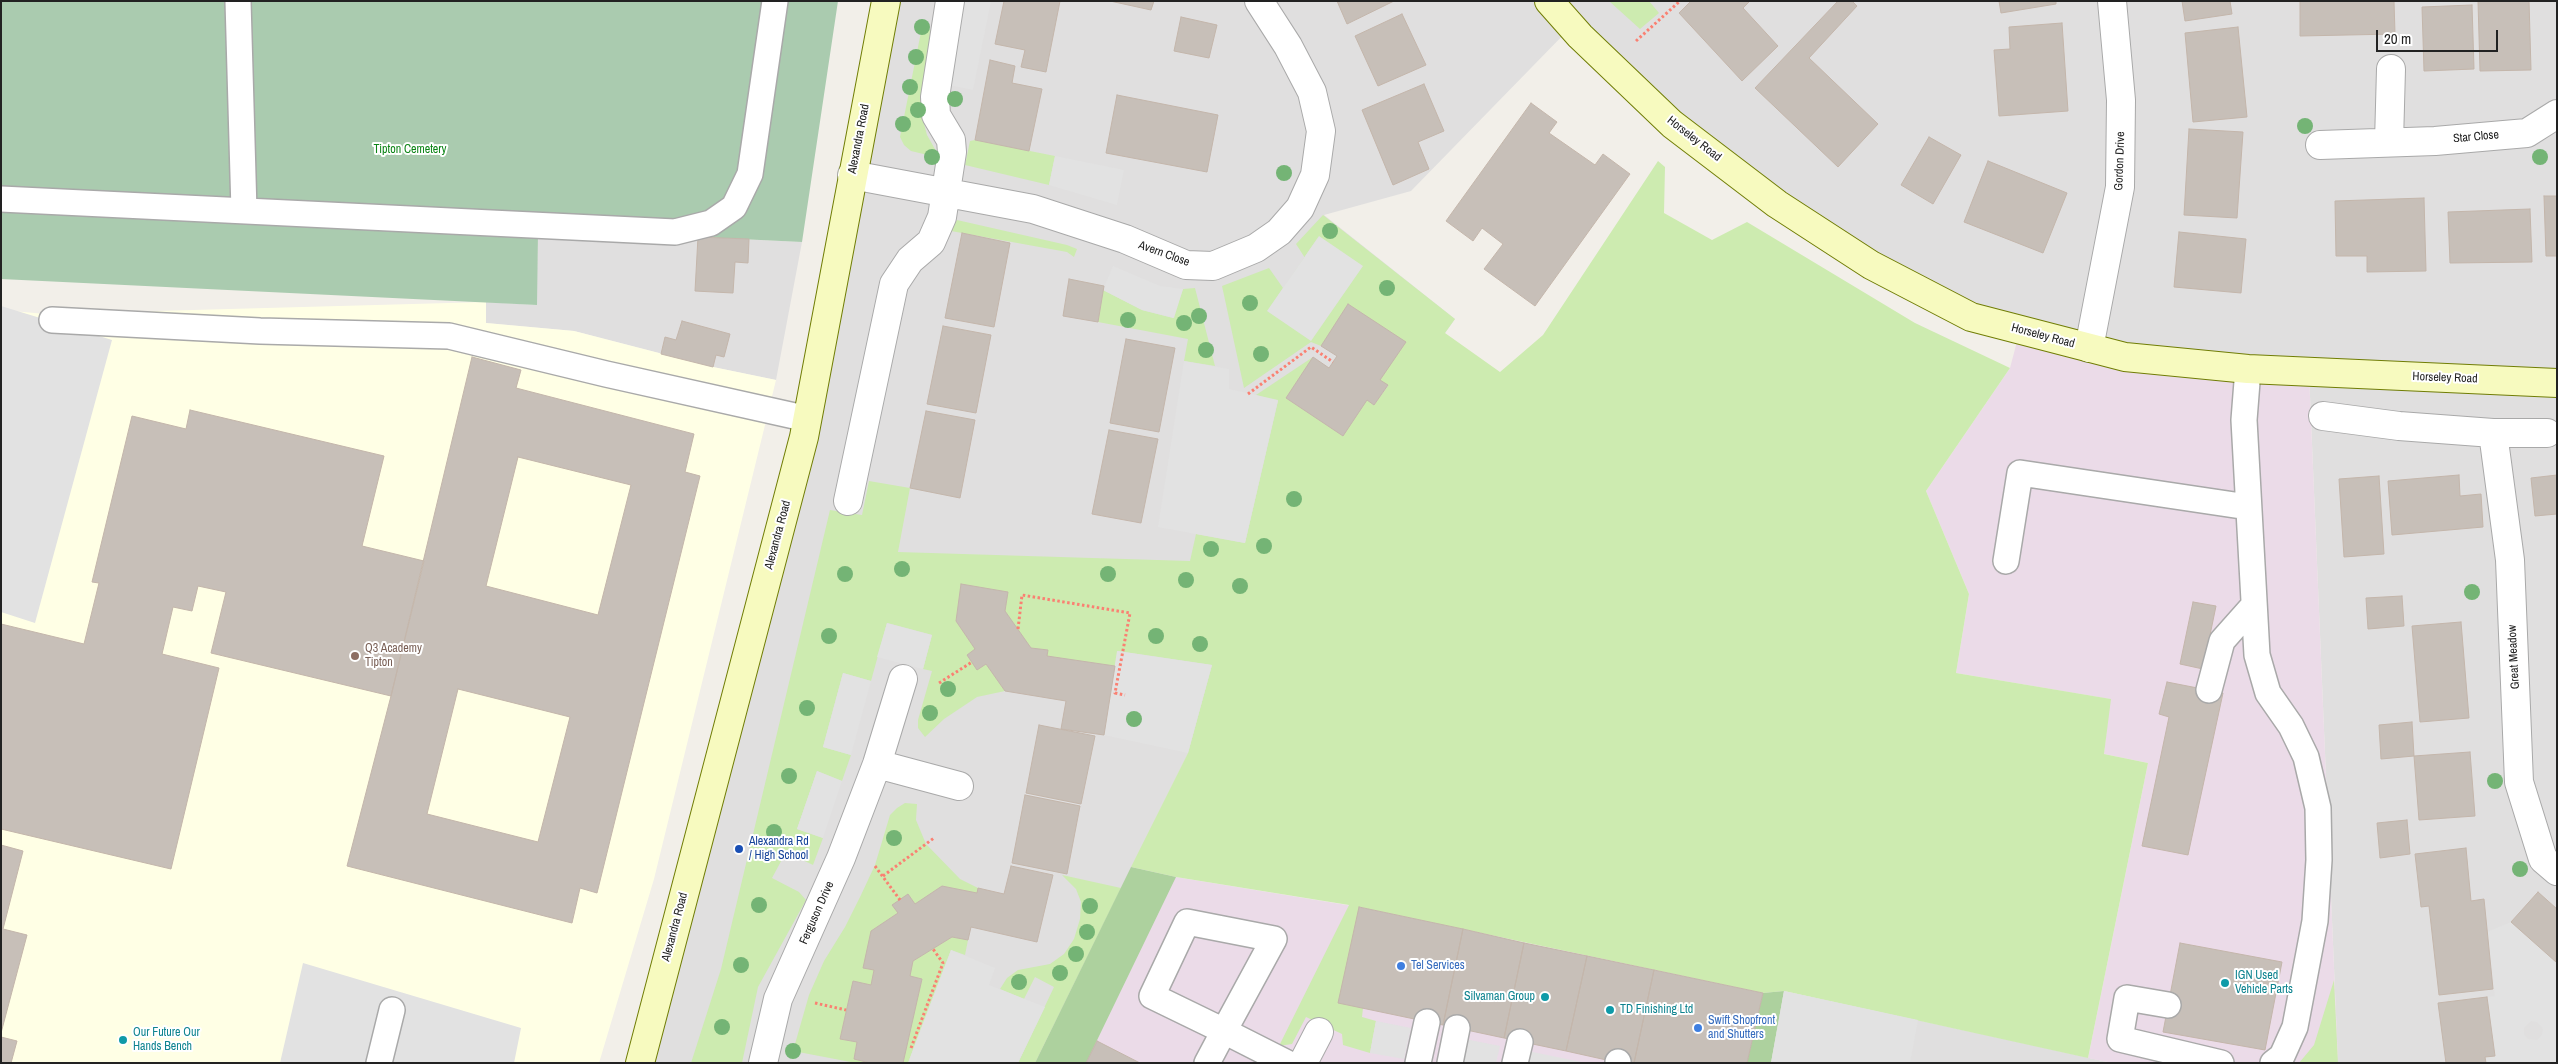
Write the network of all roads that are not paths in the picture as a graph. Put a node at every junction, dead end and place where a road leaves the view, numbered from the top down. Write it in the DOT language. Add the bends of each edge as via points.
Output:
graph roads {
  1 [pos="238,1"];
  2 [pos="775,1"];
  3 [pos="886,1"];
  4 [pos="950,1"];
  5 [pos="1259,1"];
  6 [pos="1549,1"];
  7 [pos="2112,1"];
  8 [pos="2391,68"];
  9 [pos="2557,114"];
  10 [pos="2389,142"];
  11 [pos="2320,144"];
  12 [pos="852,175"];
  13 [pos="946,192"];
  14 [pos="1,199"];
  15 [pos="244,211"];
  16 [pos="52,320"];
  17 [pos="2089,348"];
  18 [pos="2248,369"];
  19 [pos="2557,382"];
  20 [pos="2323,416"];
  21 [pos="808,418"];
  22 [pos="2493,433"];
  23 [pos="2546,433"];
  24 [pos="848,501"];
  25 [pos="2248,507"];
  26 [pos="2006,560"];
  27 [pos="2254,605"];
  28 [pos="903,679"];
  29 [pos="2209,690"];
  30 [pos="877,764"];
  31 [pos="959,786"];
  32 [pos="2557,871"];
  33 [pos="2168,1005"];
  34 [pos="392,1010"];
  35 [pos="1427,1022"];
  36 [pos="1457,1028"];
  37 [pos="1224,1031"];
  38 [pos="1318,1032"];
  39 [pos="1304,1062"];
  40 [pos="379,1063"];
  41 [pos="640,1063"];
  42 [pos="763,1063"];
  43 [pos="1207,1063"];
  44 [pos="1418,1063"];
  45 [pos="1450,1063"];
  46 [pos="2221,1063"];
  47 [pos="2273,1063"];
  1 -- 15 [label="lane"];
  2 -- 15 [label="lane" via="750,174 734,207 711,223 675,232"];
  3 -- 12 [label="street, Alexandra Road"];
  4 -- 13 [label="street" via="935,97 936,115 951,140"];
  5 -- 13 [label="street, Avern Close" via="1312,92 1321,132 1315,174 1300,208 1279,232 1256,248 1213,266 1186,265 1125,239 1042,211"];
  6 -- 17 [label="street, Horseley Road" via="1580,36 1672,124 1777,204 1871,265 1971,317"];
  7 -- 17 [label="street, Gordon Drive" via="2120,100 2120,187"];
  8 -- 10 [label="street"];
  9 -- 10 [label="street, Star Close" via="2527,133"];
  10 -- 11 [label="street, Star Close"];
  12 -- 13 [label="street, Avern Close"];
  12 -- 21 [label="street, Alexandra Road"];
  13 -- 24 [label="street" via="942,217 931,242 910,260 894,284"];
  14 -- 15 [label="lane"];
  16 -- 21 [label="lane" via="260,331 449,336"];
  17 -- 18 [label="street, Horseley Road" via="2125,357"];
  18 -- 19 [label="street, Horseley Road"];
  18 -- 25 [label="lane" via="2244,420"];
  20 -- 22 [label="street"];
  21 -- 41 [label="street, Alexandra Road"];
  22 -- 23 [label="street"];
  22 -- 32 [label="street, Great Meadow" via="2510,560 2519,782 2543,860"];
  25 -- 26 [label="lane" via="2020,473"];
  25 -- 27 [label="lane"];
  27 -- 29 [label="lane" via="2222,641"];
  27 -- 47 [label="lane" via="2257,654 2268,693 2291,726 2306,757 2318,808 2315,921 2296,1027 2282,1056"];
  28 -- 30 [label="street, Ferguson Drive"];
  30 -- 31 [label="street"];
  30 -- 42 [label="street, Ferguson Drive" via="841,858 778,999"];
  33 -- 46 [label="lane" via="2127,998 2120,1039"];
  34 -- 40 [label="lane"];
  35 -- 44 [label="lane"];
  36 -- 45 [label="lane"];
  37 -- 37 [label="lane" via="1152,996 1187,922 1274,939"];
  37 -- 39 [label="lane"];
  37 -- 43 [label="lane"];
  38 -- 39 [label="street"];
}
